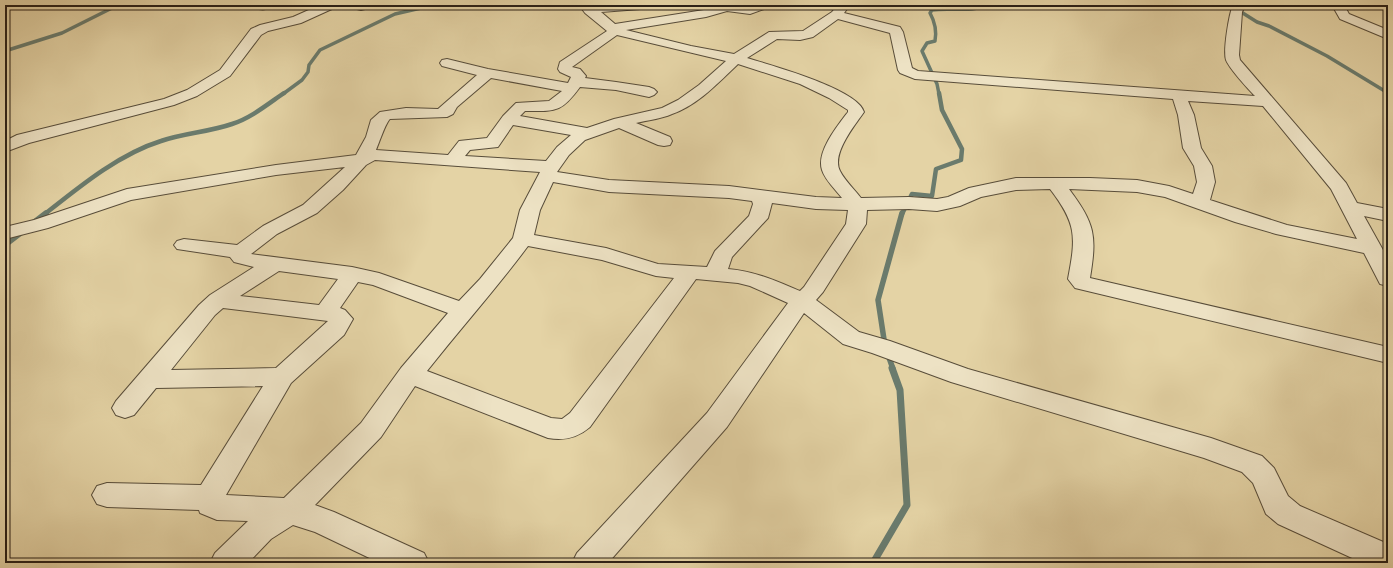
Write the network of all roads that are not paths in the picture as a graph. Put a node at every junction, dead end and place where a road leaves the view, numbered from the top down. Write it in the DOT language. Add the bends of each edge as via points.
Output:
graph roads {
  1 [pos="330,5"];
  2 [pos="640,5"];
  3 [pos="763,5"];
  4 [pos="1338,5"];
  5 [pos="729,6"];
  6 [pos="587,7"];
  7 [pos="1238,7"];
  8 [pos="837,8"];
  9 [pos="613,30"];
  10 [pos="1388,35"];
  11 [pos="736,58"];
  12 [pos="447,63"];
  13 [pos="488,73"];
  14 [pos="574,85"];
  15 [pos="649,92"];
  16 [pos="1179,96"];
  17 [pos="1266,102"];
  18 [pos="509,119"];
  19 [pos="620,122"];
  20 [pos="588,133"];
  21 [pos="664,141"];
  22 [pos="5,147"];
  23 [pos="364,159"];
  24 [pos="453,160"];
  25 [pos="549,171"];
  26 [pos="1055,183"];
  27 [pos="760,196"];
  28 [pos="1200,203"];
  29 [pos="856,204"];
  30 [pos="1351,208"];
  31 [pos="1388,215"];
  32 [pos="8,232"];
  33 [pos="523,239"];
  34 [pos="184,245"];
  35 [pos="1373,249"];
  36 [pos="241,252"];
  37 [pos="276,263"];
  38 [pos="690,272"];
  39 [pos="352,274"];
  40 [pos="716,274"];
  41 [pos="1388,279"];
  42 [pos="218,300"];
  43 [pos="802,300"];
  44 [pos="463,310"];
  45 [pos="326,313"];
  46 [pos="1388,355"];
  47 [pos="410,374"];
  48 [pos="282,377"];
  49 [pos="149,379"];
  50 [pos="125,408"];
  51 [pos="107,495"];
  52 [pos="209,498"];
  53 [pos="290,511"];
  54 [pos="1388,559"];
  55 [pos="226,563"];
  56 [pos="413,563"];
  57 [pos="588,563"];
  1 -- 22 [label="street" via="297,20 256,32 225,73 192,93 169,102 23,139"];
  2 -- 6 [label="street"];
  3 -- 5 [label="street" via="750,10"];
  4 -- 10 [label="street" via="1344,16"];
  5 -- 9 [label="street" via="706,13"];
  6 -- 9 [label="street"];
  7 -- 17 [label="street" via="1233,61"];
  8 -- 11 [label="street" via="805,35 774,34"];
  8 -- 16 [label="street" via="898,32 905,70 915,75"];
  9 -- 11 [label="street"];
  9 -- 14 [label="street" via="564,67 579,76"];
  11 -- 19 [label="street" via="704,88 683,103 667,111"];
  11 -- 29 [label="street" via="805,81 854,108 856,112 830,154 828,165"];
  12 -- 13 [label="street"];
  13 -- 14 [label="street"];
  13 -- 23 [label="street" via="441,114 386,115 379,120"];
  14 -- 15 [label="street" via="616,86"];
  14 -- 18 [label="street" via="565,97 553,106 521,106"];
  16 -- 17 [label="street"];
  16 -- 28 [label="street" via="1186,115 1192,148 1203,166 1206,182"];
  17 -- 30 [label="street" via="1326,170"];
  18 -- 20 [label="street"];
  18 -- 24 [label="street" via="492,143 465,145"];
  19 -- 20 [label="street"];
  19 -- 21 [label="street"];
  20 -- 25 [label="street" via="579,136 563,150"];
  23 -- 24 [label="street" via="382,154"];
  23 -- 32 [label="street" via="271,170 127,195 42,224"];
  23 -- 36 [label="street" via="310,209 270,230"];
  24 -- 25 [label="street"];
  25 -- 27 [label="street" via="598,185"];
  25 -- 33 [label="street" via="530,210"];
  26 -- 28 [label="street" via="1090,182 1138,186 1170,192"];
  26 -- 29 [label="street" via="1016,184 976,192 953,202 937,205"];
  26 -- 46 [label="street" via="1064,194 1084,236 1079,279 1083,283"];
  27 -- 29 [label="street" via="816,203"];
  27 -- 40 [label="street" via="763,204 758,218 722,255"];
  28 -- 35 [label="street" via="1283,230"];
  29 -- 43 [label="street" via="856,224 812,292"];
  30 -- 31 [label="street"];
  30 -- 35 [label="street"];
  33 -- 38 [label="street" via="606,254 656,270"];
  33 -- 44 [label="street" via="488,284"];
  34 -- 36 [label="street"];
  35 -- 41 [label="street"];
  36 -- 37 [label="street" via="241,258"];
  37 -- 39 [label="street"];
  37 -- 42 [label="street"];
  38 -- 40 [label="street"];
  38 -- 47 [label="street" via="580,420 570,428 548,428"];
  39 -- 44 [label="street" via="379,280"];
  39 -- 45 [label="street"];
  40 -- 43 [label="street" via="758,280"];
  42 -- 45 [label="street"];
  42 -- 49 [label="street"];
  43 -- 54 [label="street" via="851,338 960,376 1210,448 1252,464 1264,476 1277,505 1289,515"];
  43 -- 57 [label="street" via="717,420"];
  44 -- 47 [label="street"];
  45 -- 48 [label="street" via="337,315 341,319 336,329"];
  47 -- 53 [label="street" via="371,430"];
  48 -- 49 [label="street"];
  48 -- 52 [label="street"];
  49 -- 50 [label="street"];
  51 -- 52 [label="street"];
  52 -- 53 [label="street" via="211,504 217,507"];
  53 -- 55 [label="street" via="260,530"];
  53 -- 56 [label="street" via="322,521"];
}
